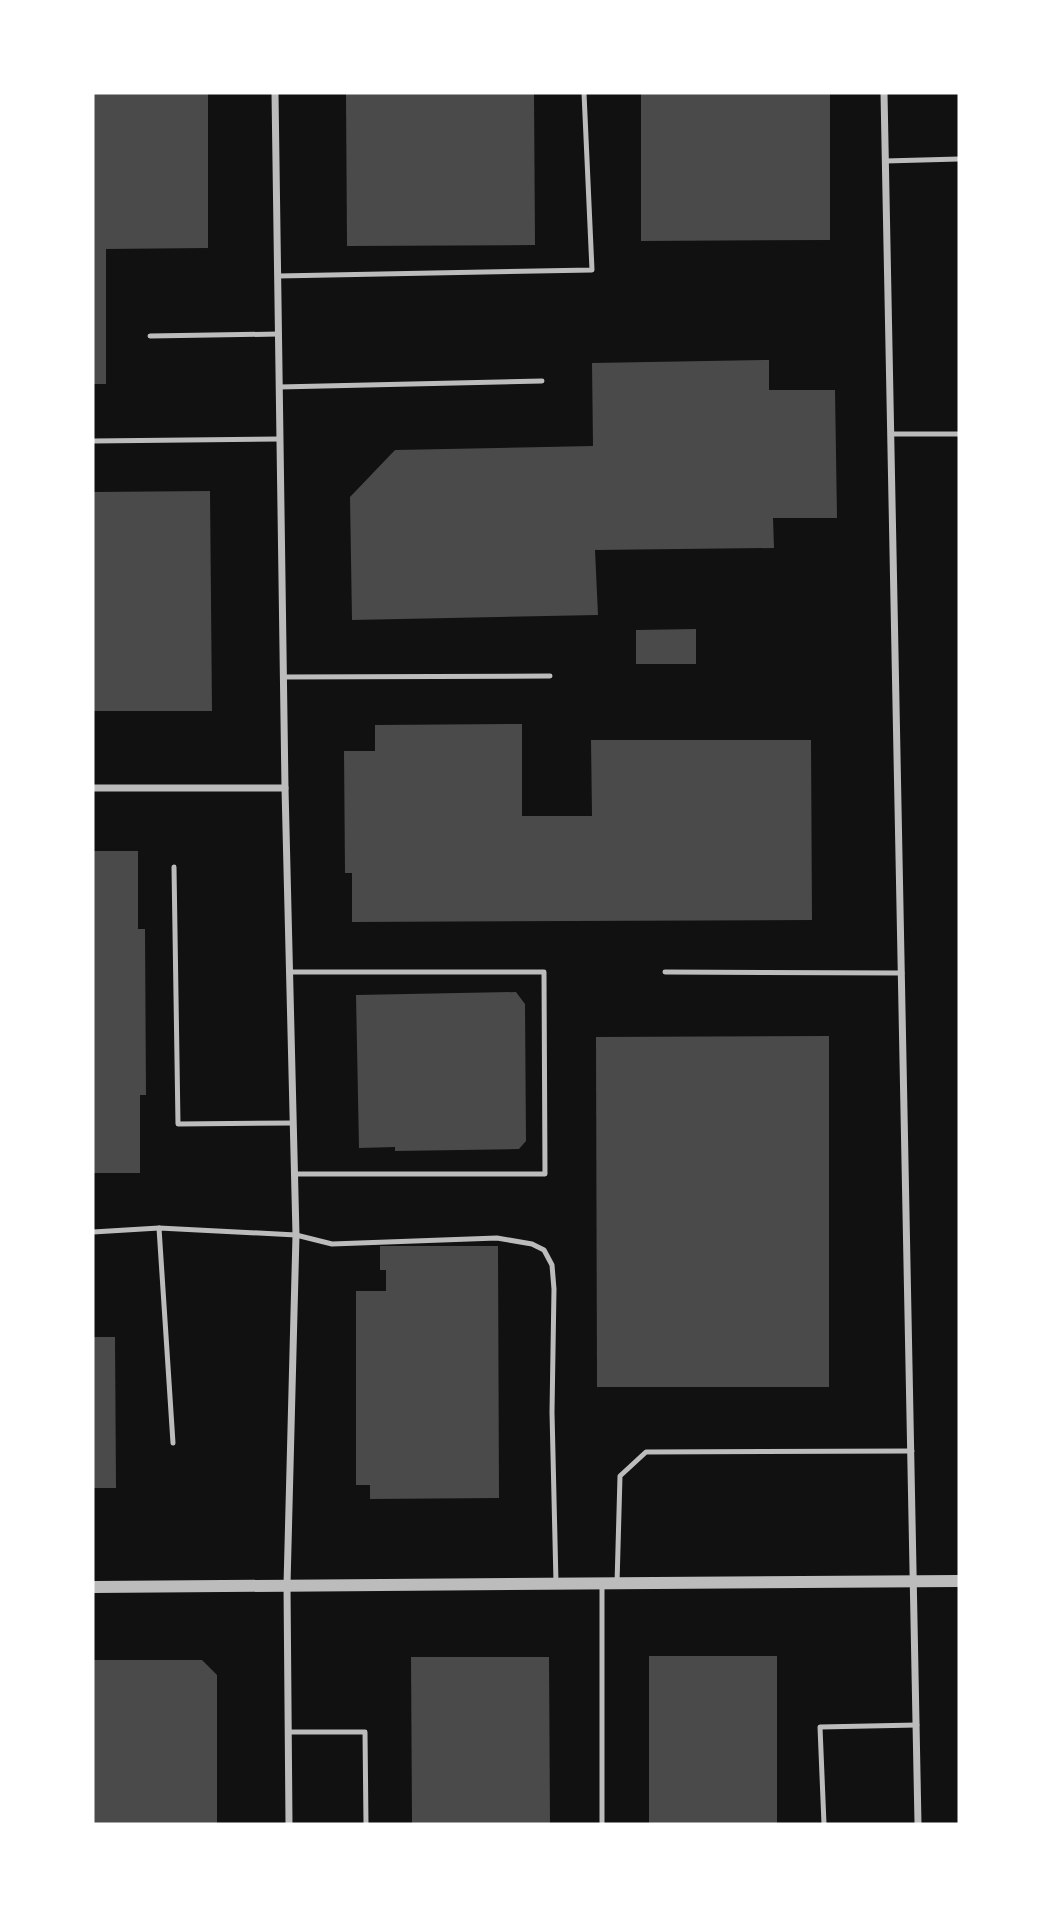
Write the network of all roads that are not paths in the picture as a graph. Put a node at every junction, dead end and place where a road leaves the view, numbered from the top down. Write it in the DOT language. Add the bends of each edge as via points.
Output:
graph roads {
  1 [pos="275,93"];
  2 [pos="584,93"];
  3 [pos="884,93"];
  4 [pos="959,159"];
  5 [pos="885,161"];
  6 [pos="278,275"];
  7 [pos="279,334"];
  8 [pos="150,336"];
  9 [pos="542,381"];
  10 [pos="279,387"];
  11 [pos="891,434"];
  12 [pos="959,434"];
  13 [pos="280,439"];
  14 [pos="93,441"];
  15 [pos="550,676"];
  16 [pos="283,677"];
  17 [pos="93,788"];
  18 [pos="285,788"];
  19 [pos="174,867"];
  20 [pos="289,972"];
  21 [pos="665,972"];
  22 [pos="902,973"];
  23 [pos="293,1123"];
  24 [pos="295,1174"];
  25 [pos="159,1228"];
  26 [pos="93,1232"];
  27 [pos="296,1235"];
  28 [pos="173,1443"];
  29 [pos="912,1451"];
  30 [pos="915,1581"];
  31 [pos="959,1581"];
  32 [pos="556,1584"];
  33 [pos="602,1584"];
  34 [pos="617,1584"];
  35 [pos="287,1585"];
  36 [pos="93,1587"];
  37 [pos="917,1725"];
  38 [pos="289,1732"];
  39 [pos="289,1824"];
  40 [pos="366,1824"];
  41 [pos="602,1824"];
  42 [pos="824,1824"];
  43 [pos="918,1824"];
  1 -- 6 [label="street"];
  2 -- 6 [label="lane" via="592,270"];
  3 -- 5 [label="street"];
  4 -- 5 [label="lane"];
  5 -- 11 [label="street"];
  6 -- 7 [label="street"];
  7 -- 8 [label="lane"];
  7 -- 10 [label="street"];
  9 -- 10 [label="lane"];
  10 -- 13 [label="street"];
  11 -- 12 [label="lane"];
  11 -- 22 [label="street"];
  13 -- 14 [label="lane"];
  13 -- 16 [label="street"];
  15 -- 16 [label="lane"];
  16 -- 18 [label="street"];
  17 -- 18 [label="street"];
  18 -- 20 [label="street"];
  19 -- 23 [label="lane" via="178,1124"];
  20 -- 23 [label="street"];
  20 -- 24 [label="lane" via="544,972 545,1174"];
  21 -- 22 [label="lane"];
  22 -- 29 [label="street"];
  23 -- 24 [label="street"];
  24 -- 27 [label="street"];
  25 -- 26 [label="lane"];
  25 -- 27 [label="lane"];
  25 -- 28 [label="lane"];
  27 -- 32 [label="lane" via="332,1244 497,1238 544,1250 552,1265 554,1289"];
  27 -- 35 [label="street"];
  29 -- 30 [label="street"];
  29 -- 34 [label="lane" via="646,1452 620,1476"];
  30 -- 31 [label="street"];
  30 -- 34 [label="street"];
  30 -- 37 [label="street"];
  32 -- 33 [label="street"];
  32 -- 35 [label="street"];
  33 -- 34 [label="street"];
  33 -- 41 [label="lane"];
  35 -- 36 [label="street"];
  35 -- 38 [label="street"];
  37 -- 42 [label="lane" via="820,1727"];
  37 -- 43 [label="street"];
  38 -- 39 [label="street"];
  38 -- 40 [label="lane" via="365,1732"];
}
